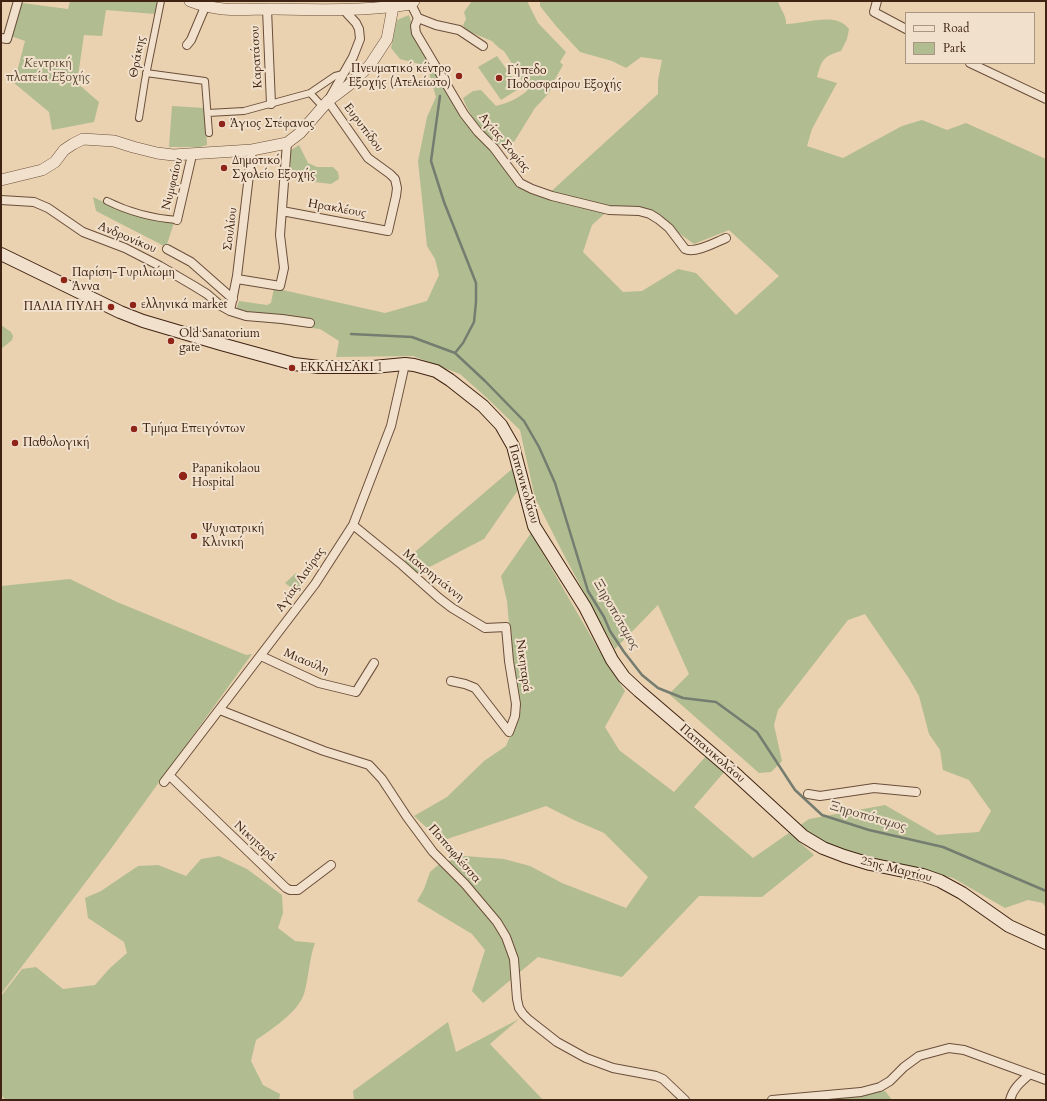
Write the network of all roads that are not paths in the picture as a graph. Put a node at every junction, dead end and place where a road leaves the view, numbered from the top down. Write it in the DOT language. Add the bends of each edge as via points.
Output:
graph roads {
  1 [pos="161,1"];
  2 [pos="190,1"];
  3 [pos="876,1"];
  4 [pos="17,2"];
  5 [pos="413,2"];
  6 [pos="206,5"];
  7 [pos="393,6"];
  8 [pos="267,9"];
  9 [pos="344,10"];
  10 [pos="418,18"];
  11 [pos="905,28"];
  12 [pos="4,38"];
  13 [pos="187,45"];
  14 [pos="483,46"];
  15 [pos="972,64"];
  16 [pos="146,73"];
  17 [pos="343,74"];
  18 [pos="310,93"];
  19 [pos="1046,98"];
  20 [pos="271,104"];
  21 [pos="325,104"];
  22 [pos="208,113"];
  23 [pos="139,118"];
  24 [pos="210,133"];
  25 [pos="287,143"];
  26 [pos="252,150"];
  27 [pos="192,154"];
  28 [pos="1,180"];
  29 [pos="1,200"];
  30 [pos="107,201"];
  31 [pos="282,211"];
  32 [pos="176,220"];
  33 [pos="388,231"];
  34 [pos="726,238"];
  35 [pos="167,249"];
  36 [pos="1,254"];
  37 [pos="237,279"];
  38 [pos="233,299"];
  39 [pos="230,311"];
  40 [pos="310,323"];
  41 [pos="406,364"];
  42 [pos="353,525"];
  43 [pos="506,627"];
  44 [pos="261,656"];
  45 [pos="374,663"];
  46 [pos="451,681"];
  47 [pos="220,710"];
  48 [pos="167,779"];
  49 [pos="916,792"];
  50 [pos="808,794"];
  51 [pos="788,823"];
  52 [pos="331,865"];
  53 [pos="1046,943"];
  54 [pos="1030,1074"];
  55 [pos="1046,1080"];
  56 [pos="685,1100"];
  57 [pos="772,1100"];
  58 [pos="1010,1100"];
  1 -- 16 [label="street, Θράκης"];
  2 -- 6 [label="street"];
  3 -- 11 [label="street" via="874,12"];
  4 -- 12 [label="street"];
  5 -- 7 [label="street"];
  5 -- 10 [label="street, Αγίας Σοφίας"];
  6 -- 8 [label="street" via="234,10"];
  6 -- 13 [label="street"];
  7 -- 9 [label="street"];
  7 -- 21 [label="street" via="387,39 370,65"];
  8 -- 9 [label="street"];
  8 -- 20 [label="street, Καρατάσου"];
  9 -- 17 [label="street" via="356,23 360,39"];
  10 -- 14 [label="street" via="459,30"];
  10 -- 34 [label="street, Αγίας Σοφίας" via="416,33 464,114 520,183 552,196 609,210 650,214 669,228 688,250 695,251"];
  15 -- 19 [label="street"];
  16 -- 22 [label="street" via="205,81"];
  16 -- 23 [label="street, Θράκης"];
  17 -- 18 [label="street"];
  17 -- 21 [label="street"];
  18 -- 20 [label="street"];
  18 -- 21 [label="street"];
  20 -- 22 [label="street" via="244,111"];
  21 -- 25 [label="street" via="300,133"];
  21 -- 33 [label="street, Ευρυπίδου" via="368,158 395,179 396,196"];
  22 -- 24 [label="street"];
  25 -- 26 [label="street"];
  25 -- 31 [label="street"];
  26 -- 27 [label="street"];
  26 -- 37 [label="street, Σουλίου"];
  27 -- 28 [label="street" via="157,153 114,141 83,139 64,150 55,162 42,170"];
  27 -- 32 [label="street, Νυμφαίου"];
  29 -- 39 [label="street, Ανδρονίκου" via="34,202 48,208 83,232 125,248 160,266"];
  30 -- 32 [label="street" via="145,215"];
  31 -- 33 [label="street, Ηρακλέους"];
  31 -- 37 [label="street" via="280,235 284,268 280,286"];
  35 -- 38 [label="street" via="191,262"];
  36 -- 41 [label="main road, Παπανικολάου" via="131,317 294,364 330,368"];
  37 -- 38 [label="street, Σουλίου"];
  38 -- 39 [label="street, Σουλίου"];
  39 -- 40 [label="street, Ανδρονίκου" via="246,316"];
  41 -- 42 [label="street, Αγίας Λαύρας" via="391,426"];
  41 -- 51 [label="main road, Παπανικολάου" via="421,366 446,377 502,424 513,446 534,526 624,677"];
  42 -- 43 [label="street, Μακρηγιάννη" via="452,608 484,628"];
  42 -- 44 [label="street, Αγίας Λαύρας" via="315,584"];
  43 -- 46 [label="street, Νικηταρά" via="516,704 509,732 475,688"];
  44 -- 45 [label="street, Μιαούλη" via="319,683 356,692"];
  44 -- 47 [label="street, Αγίας Λαύρας"];
  47 -- 48 [label="street, Αγίας Λαύρας"];
  47 -- 56 [label="street, Παπαφλέσσα" via="369,765 382,779 433,852 465,884 497,922 514,959 517,999 523,1014 557,1042 586,1058 613,1068 656,1076 663,1079"];
  48 -- 52 [label="street, Νικηταρά" via="286,888 298,890"];
  49 -- 50 [label="street" via="874,788 820,796"];
  51 -- 53 [label="main road, 25ης Μαρτίου" via="803,836 833,852 948,884 1009,926"];
  54 -- 55 [label="street"];
  54 -- 57 [label="street" via="964,1050 949,1048 919,1056 880,1087 861,1092"];
  54 -- 58 [label="street" via="1017,1085"];
}
